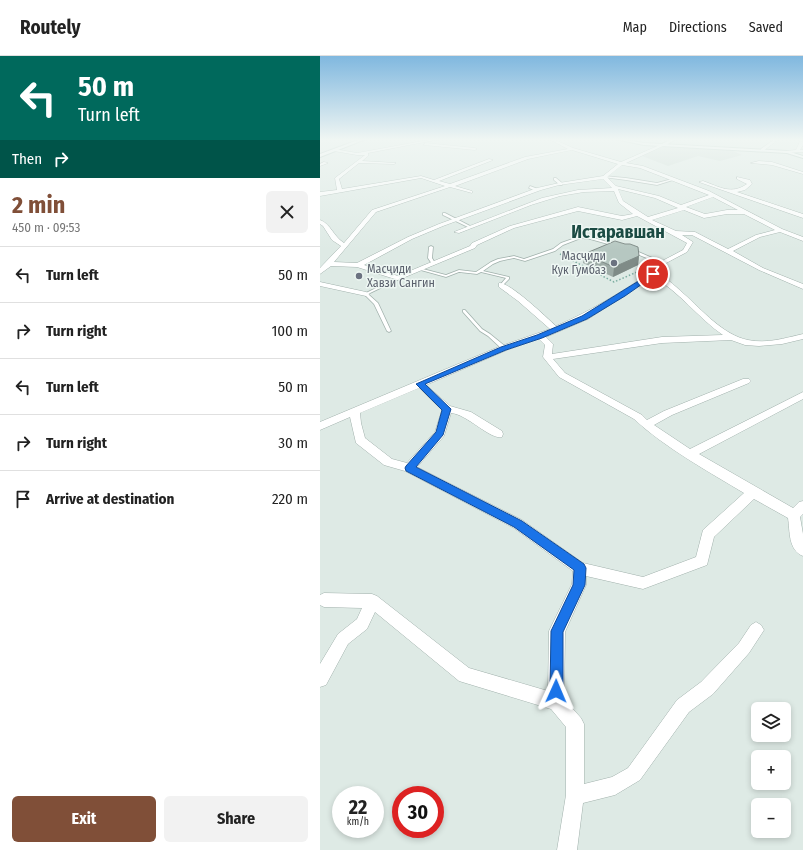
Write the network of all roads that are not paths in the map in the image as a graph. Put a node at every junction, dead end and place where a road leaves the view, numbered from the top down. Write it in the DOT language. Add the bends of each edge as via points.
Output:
graph roads {
  1 [pos="341,176"];
  2 [pos="448,176"];
  3 [pos="476,176"];
  4 [pos="663,176"];
  5 [pos="604,178"];
  6 [pos="739,178"];
  7 [pos="555,179"];
  8 [pos="672,180"];
  9 [pos="695,180"];
  10 [pos="435,181"];
  11 [pos="561,184"];
  12 [pos="451,185"];
  13 [pos="530,187"];
  14 [pos="615,188"];
  15 [pos="340,190"];
  16 [pos="537,190"];
  17 [pos="470,192"];
  18 [pos="734,192"];
  19 [pos="320,194"];
  20 [pos="714,195"];
  21 [pos="682,208"];
  22 [pos="747,212"];
  23 [pos="444,214"];
  24 [pos="639,214"];
  25 [pos="803,216"];
  26 [pos="455,220"];
  27 [pos="649,220"];
  28 [pos="320,222"];
  29 [pos="471,227"];
  30 [pos="780,230"];
  31 [pos="676,233"];
  32 [pos="463,236"];
  33 [pos="802,238"];
  34 [pos="345,246"];
  35 [pos="619,246"];
  36 [pos="431,248"];
  37 [pos="625,248"];
  38 [pos="728,251"];
  39 [pos="662,263"];
  40 [pos="329,264"];
  41 [pos="433,264"];
  42 [pos="358,265"];
  43 [pos="419,269"];
  44 [pos="480,271"];
  45 [pos="320,272"];
  46 [pos="649,273"];
  47 [pos="398,278"];
  48 [pos="320,284"];
  49 [pos="502,285"];
  50 [pos="803,287"];
  51 [pos="366,294"];
  52 [pos="464,311"];
  53 [pos="556,330"];
  54 [pos="389,331"];
  55 [pos="540,336"];
  56 [pos="803,336"];
  57 [pos="732,337"];
  58 [pos="504,348"];
  59 [pos="547,357"];
  60 [pos="746,381"];
  61 [pos="420,384"];
  62 [pos="803,395"];
  63 [pos="447,409"];
  64 [pos="355,411"];
  65 [pos="646,425"];
  66 [pos="320,426"];
  67 [pos="498,434"];
  68 [pos="689,454"];
  69 [pos="409,468"];
  70 [pos="752,493"];
  71 [pos="803,506"];
  72 [pos="794,515"];
  73 [pos="803,550"];
  74 [pos="580,568"];
  75 [pos="324,600"];
  76 [pos="372,601"];
  77 [pos="756,630"];
  78 [pos="320,679"];
  79 [pos="556,702"];
  80 [pos="575,795"];
  81 [pos="567,850"];
  1 -- 15 [label="street" via="337,179"];
  2 -- 10 [label="street"];
  3 -- 12 [label="street"];
  4 -- 8 [label="street"];
  5 -- 8 [label="lane" via="657,184"];
  5 -- 11 [label="street"];
  5 -- 14 [label="street"];
  6 -- 18 [label="street" via="750,184"];
  7 -- 11 [label="lane"];
  8 -- 20 [label="street"];
  9 -- 18 [label="street"];
  10 -- 12 [label="street"];
  10 -- 15 [label="street" via="421,177"];
  11 -- 16 [label="street"];
  12 -- 17 [label="street"];
  12 -- 34 [label="street" via="374,211"];
  13 -- 16 [label="lane"];
  14 -- 21 [label="street" via="657,197"];
  14 -- 24 [label="street" via="621,202"];
  14 -- 29 [label="street" via="562,194"];
  15 -- 19 [label="street"];
  16 -- 26 [label="street"];
  18 -- 25 [label="street"];
  20 -- 21 [label="street"];
  20 -- 22 [label="street"];
  21 -- 22 [label="street" via="704,216"];
  21 -- 27 [label="street"];
  22 -- 30 [label="street"];
  23 -- 26 [label="lane"];
  24 -- 27 [label="street"];
  24 -- 41 [label="street" via="622,218 578,209 512,227 471,242 473,247"];
  26 -- 29 [label="lane"];
  26 -- 42 [label="street" via="410,238"];
  27 -- 31 [label="street"];
  28 -- 34 [label="street" via="334,239"];
  29 -- 32 [label="street" via="457,232"];
  30 -- 33 [label="street"];
  30 -- 38 [label="street" via="758,236"];
  31 -- 38 [label="street" via="693,234"];
  31 -- 39 [label="street" via="690,242 685,252"];
  34 -- 40 [label="street"];
  35 -- 44 [label="lane" via="581,237 524,260 514,257 499,260"];
  36 -- 41 [label="lane" via="430,258"];
  37 -- 39 [label="lane"];
  38 -- 50 [label="street"];
  39 -- 46 [label="street"];
  40 -- 42 [label="street"];
  40 -- 45 [label="street"];
  41 -- 43 [label="street"];
  42 -- 47 [label="street"];
  43 -- 44 [label="lane" via="446,276 459,271"];
  43 -- 47 [label="street"];
  44 -- 49 [label="lane" via="508,278"];
  46 -- 53 [label="street" via="622,295 585,317"];
  46 -- 57 [label="street" via="665,280"];
  47 -- 51 [label="lane"];
  48 -- 51 [label="street"];
  49 -- 53 [label="street"];
  51 -- 54 [label="lane" via="376,302"];
  52 -- 58 [label="lane" via="481,330"];
  53 -- 55 [label="street"];
  55 -- 58 [label="street"];
  55 -- 59 [label="street" via="548,344"];
  56 -- 57 [label="street" via="764,343 746,342"];
  57 -- 59 [label="street" via="662,340"];
  58 -- 61 [label="street"];
  59 -- 65 [label="street" via="562,375 638,416"];
  60 -- 65 [label="street" via="668,413"];
  61 -- 63 [label="street"];
  61 -- 64 [label="street"];
  62 -- 68 [label="street"];
  63 -- 67 [label="street" via="455,409 470,415"];
  63 -- 69 [label="street" via="440,433"];
  64 -- 66 [label="street"];
  64 -- 69 [label="street" via="355,424 360,440 388,462"];
  65 -- 68 [label="street"];
  68 -- 70 [label="street"];
  69 -- 74 [label="street" via="518,524"];
  70 -- 72 [label="street"];
  70 -- 74 [label="street" via="708,534 702,561 642,583"];
  71 -- 72 [label="street"];
  72 -- 73 [label="street" via="798,544"];
  74 -- 79 [label="street" via="579,585 557,631"];
  75 -- 76 [label="street"];
  76 -- 78 [label="street" via="362,624 343,638"];
  76 -- 79 [label="street" via="465,675"];
  77 -- 80 [label="street" via="744,648 707,688 683,706 634,774 615,786"];
  79 -- 80 [label="street" via="575,724"];
  80 -- 81 [label="street"];
}
